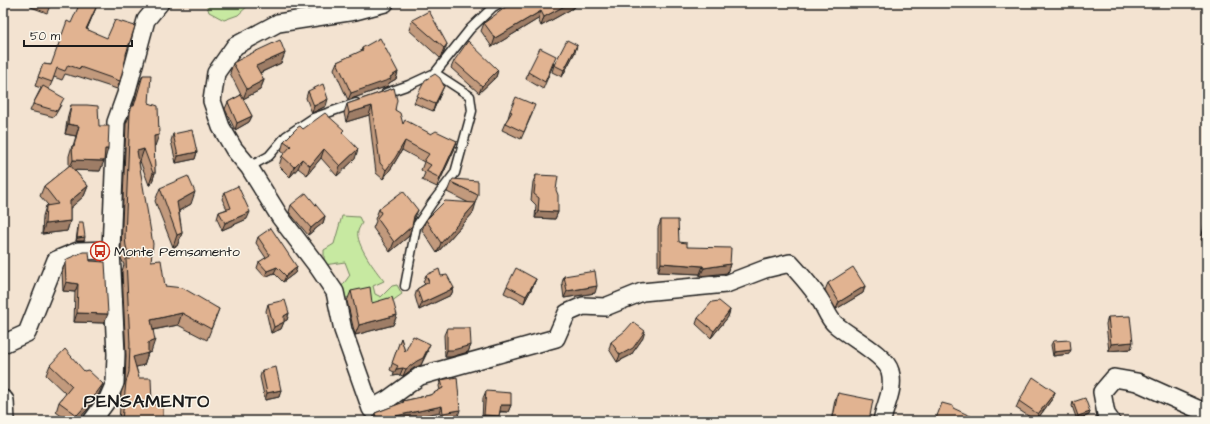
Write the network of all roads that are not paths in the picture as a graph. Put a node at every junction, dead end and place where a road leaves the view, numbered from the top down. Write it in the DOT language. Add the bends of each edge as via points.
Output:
graph roads {
  1 [pos="160,3"];
  2 [pos="385,3"];
  3 [pos="500,3"];
  4 [pos="435,74"];
  5 [pos="380,95"];
  6 [pos="365,100"];
  7 [pos="249,167"];
  8 [pos="106,256"];
  9 [pos="405,286"];
  10 [pos="3,344"];
  11 [pos="3,401"];
  12 [pos="1207,411"];
  13 [pos="370,415"];
  14 [pos="4,421"];
  15 [pos="92,421"];
  16 [pos="882,421"];
  17 [pos="1111,421"];
  1 -- 8 [label="street" via="146,20 116,122"];
  2 -- 7 [label="street" via="355,11 278,23 235,46 216,73 212,101 221,127"];
  3 -- 4 [label="lane" via="470,28"];
  4 -- 5 [label="lane"];
  4 -- 9 [label="lane" via="470,96 472,111 455,173 416,227"];
  6 -- 7 [label="lane" via="313,118 286,136 269,156"];
  7 -- 13 [label="street" via="280,218 335,292 343,330"];
  8 -- 10 [label="street" via="78,251 56,260 27,333"];
  8 -- 15 [label="street" via="116,354 115,383 108,399"];
  11 -- 14 [label="street"];
  12 -- 17 [label="street" via="1137,382 1114,378 1102,392 1106,414"];
  13 -- 16 [label="street" via="420,376 556,338 567,313 583,306 605,307 642,292 726,284 765,269 790,263 806,279 833,323 879,354 890,370 891,391"];
}
